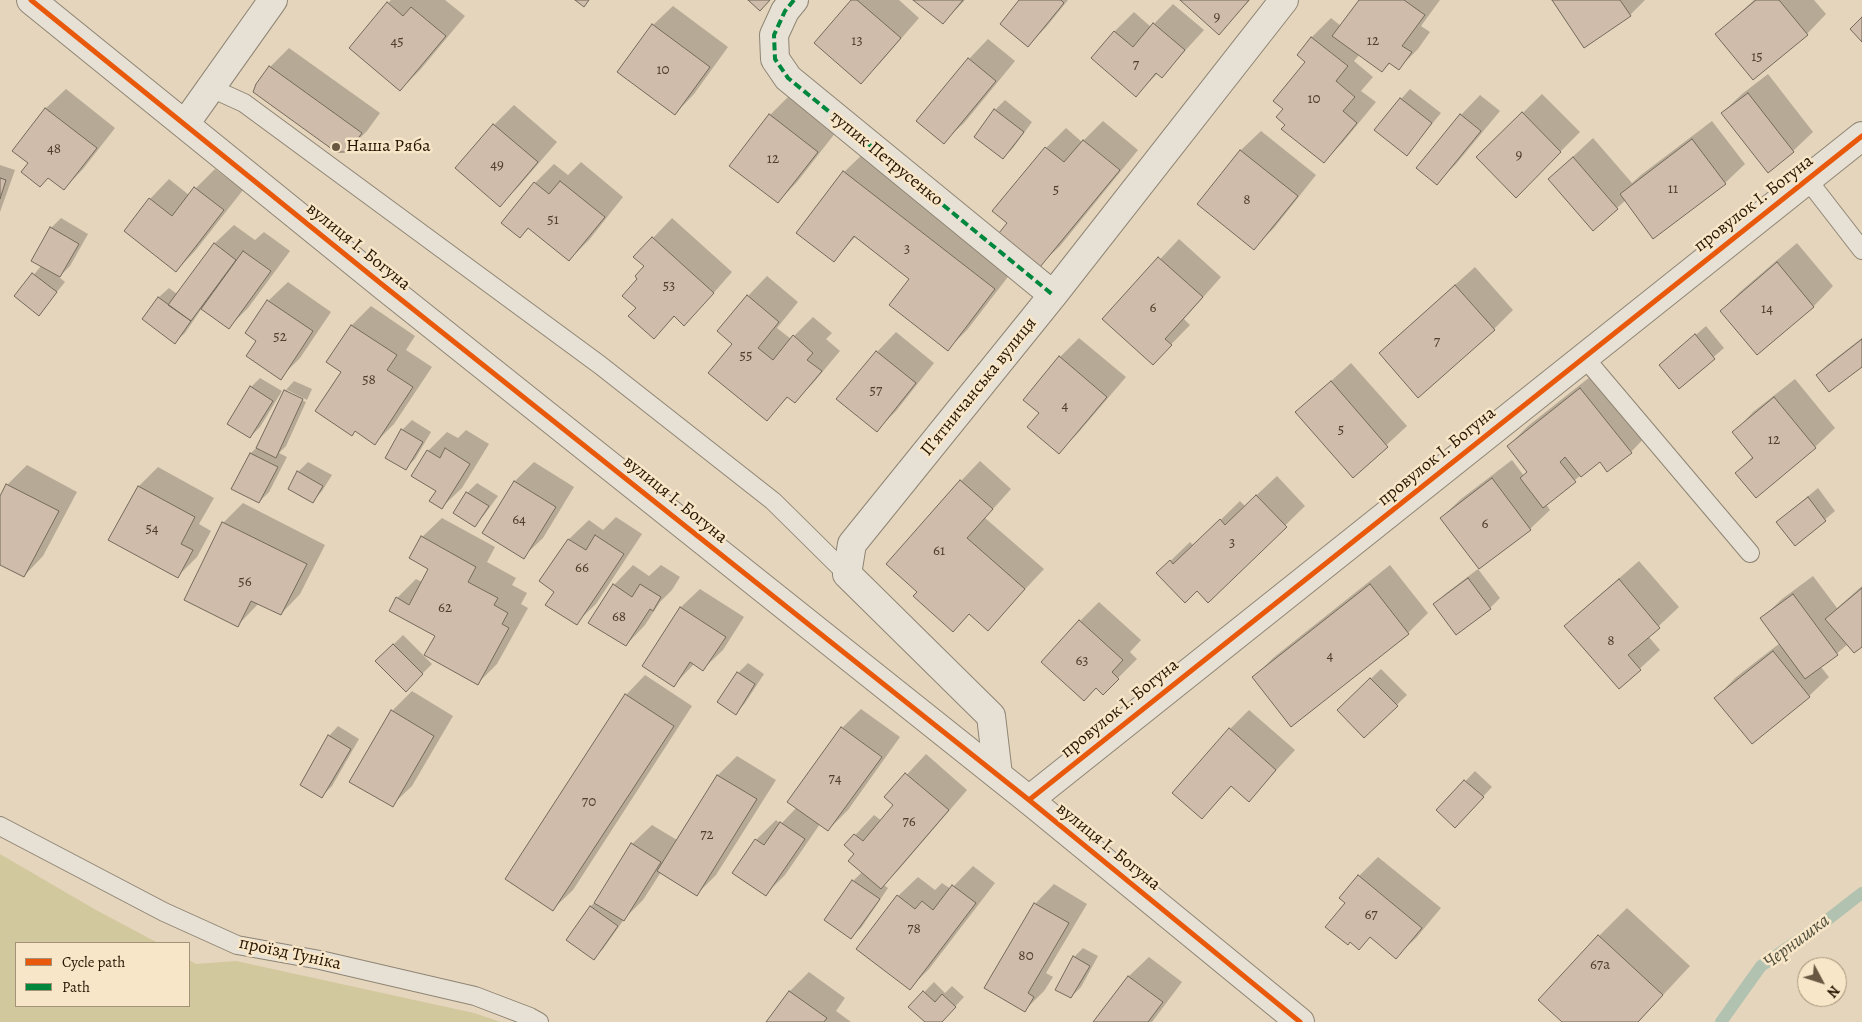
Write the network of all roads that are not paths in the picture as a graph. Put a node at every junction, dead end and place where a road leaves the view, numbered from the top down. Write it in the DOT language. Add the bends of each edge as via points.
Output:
graph roads {
  1 [pos="31,0"];
  2 [pos="273,0"];
  3 [pos="794,0"];
  4 [pos="1284,0"];
  5 [pos="211,88"];
  6 [pos="185,124"];
  7 [pos="1862,136"];
  8 [pos="1807,180"];
  9 [pos="1862,250"];
  10 [pos="1053,295"];
  11 [pos="1584,357"];
  12 [pos="1750,553"];
  13 [pos="847,574"];
  14 [pos="998,775"];
  15 [pos="1029,800"];
  16 [pos="0,826"];
  17 [pos="538,1022"];
  18 [pos="1300,1022"];
  1 -- 6 [label="street, вулиця І. Богуна"];
  2 -- 5 [label="street"];
  3 -- 10 [label="street, тупик Петрусенко" via="774,35 775,59 788,78"];
  4 -- 10 [label="street, Пʼятничанська вулиця"];
  5 -- 6 [label="street"];
  5 -- 13 [label="lane" via="244,103 600,365 772,501"];
  6 -- 14 [label="street, вулиця І. Богуна"];
  7 -- 8 [label="street, провулок І. Богуна"];
  8 -- 9 [label="lane"];
  8 -- 11 [label="street, провулок І. Богуна"];
  10 -- 13 [label="street, Пʼятничанська вулиця" via="852,544"];
  11 -- 12 [label="lane"];
  11 -- 15 [label="street, провулок І. Богуна"];
  13 -- 14 [label="street" via="991,716"];
  14 -- 15 [label="street, вулиця І. Богуна"];
  15 -- 18 [label="street, вулиця І. Богуна"];
  16 -- 17 [label="lane, проїзд Туніка" via="164,912 237,945 320,960 475,996"];
}
